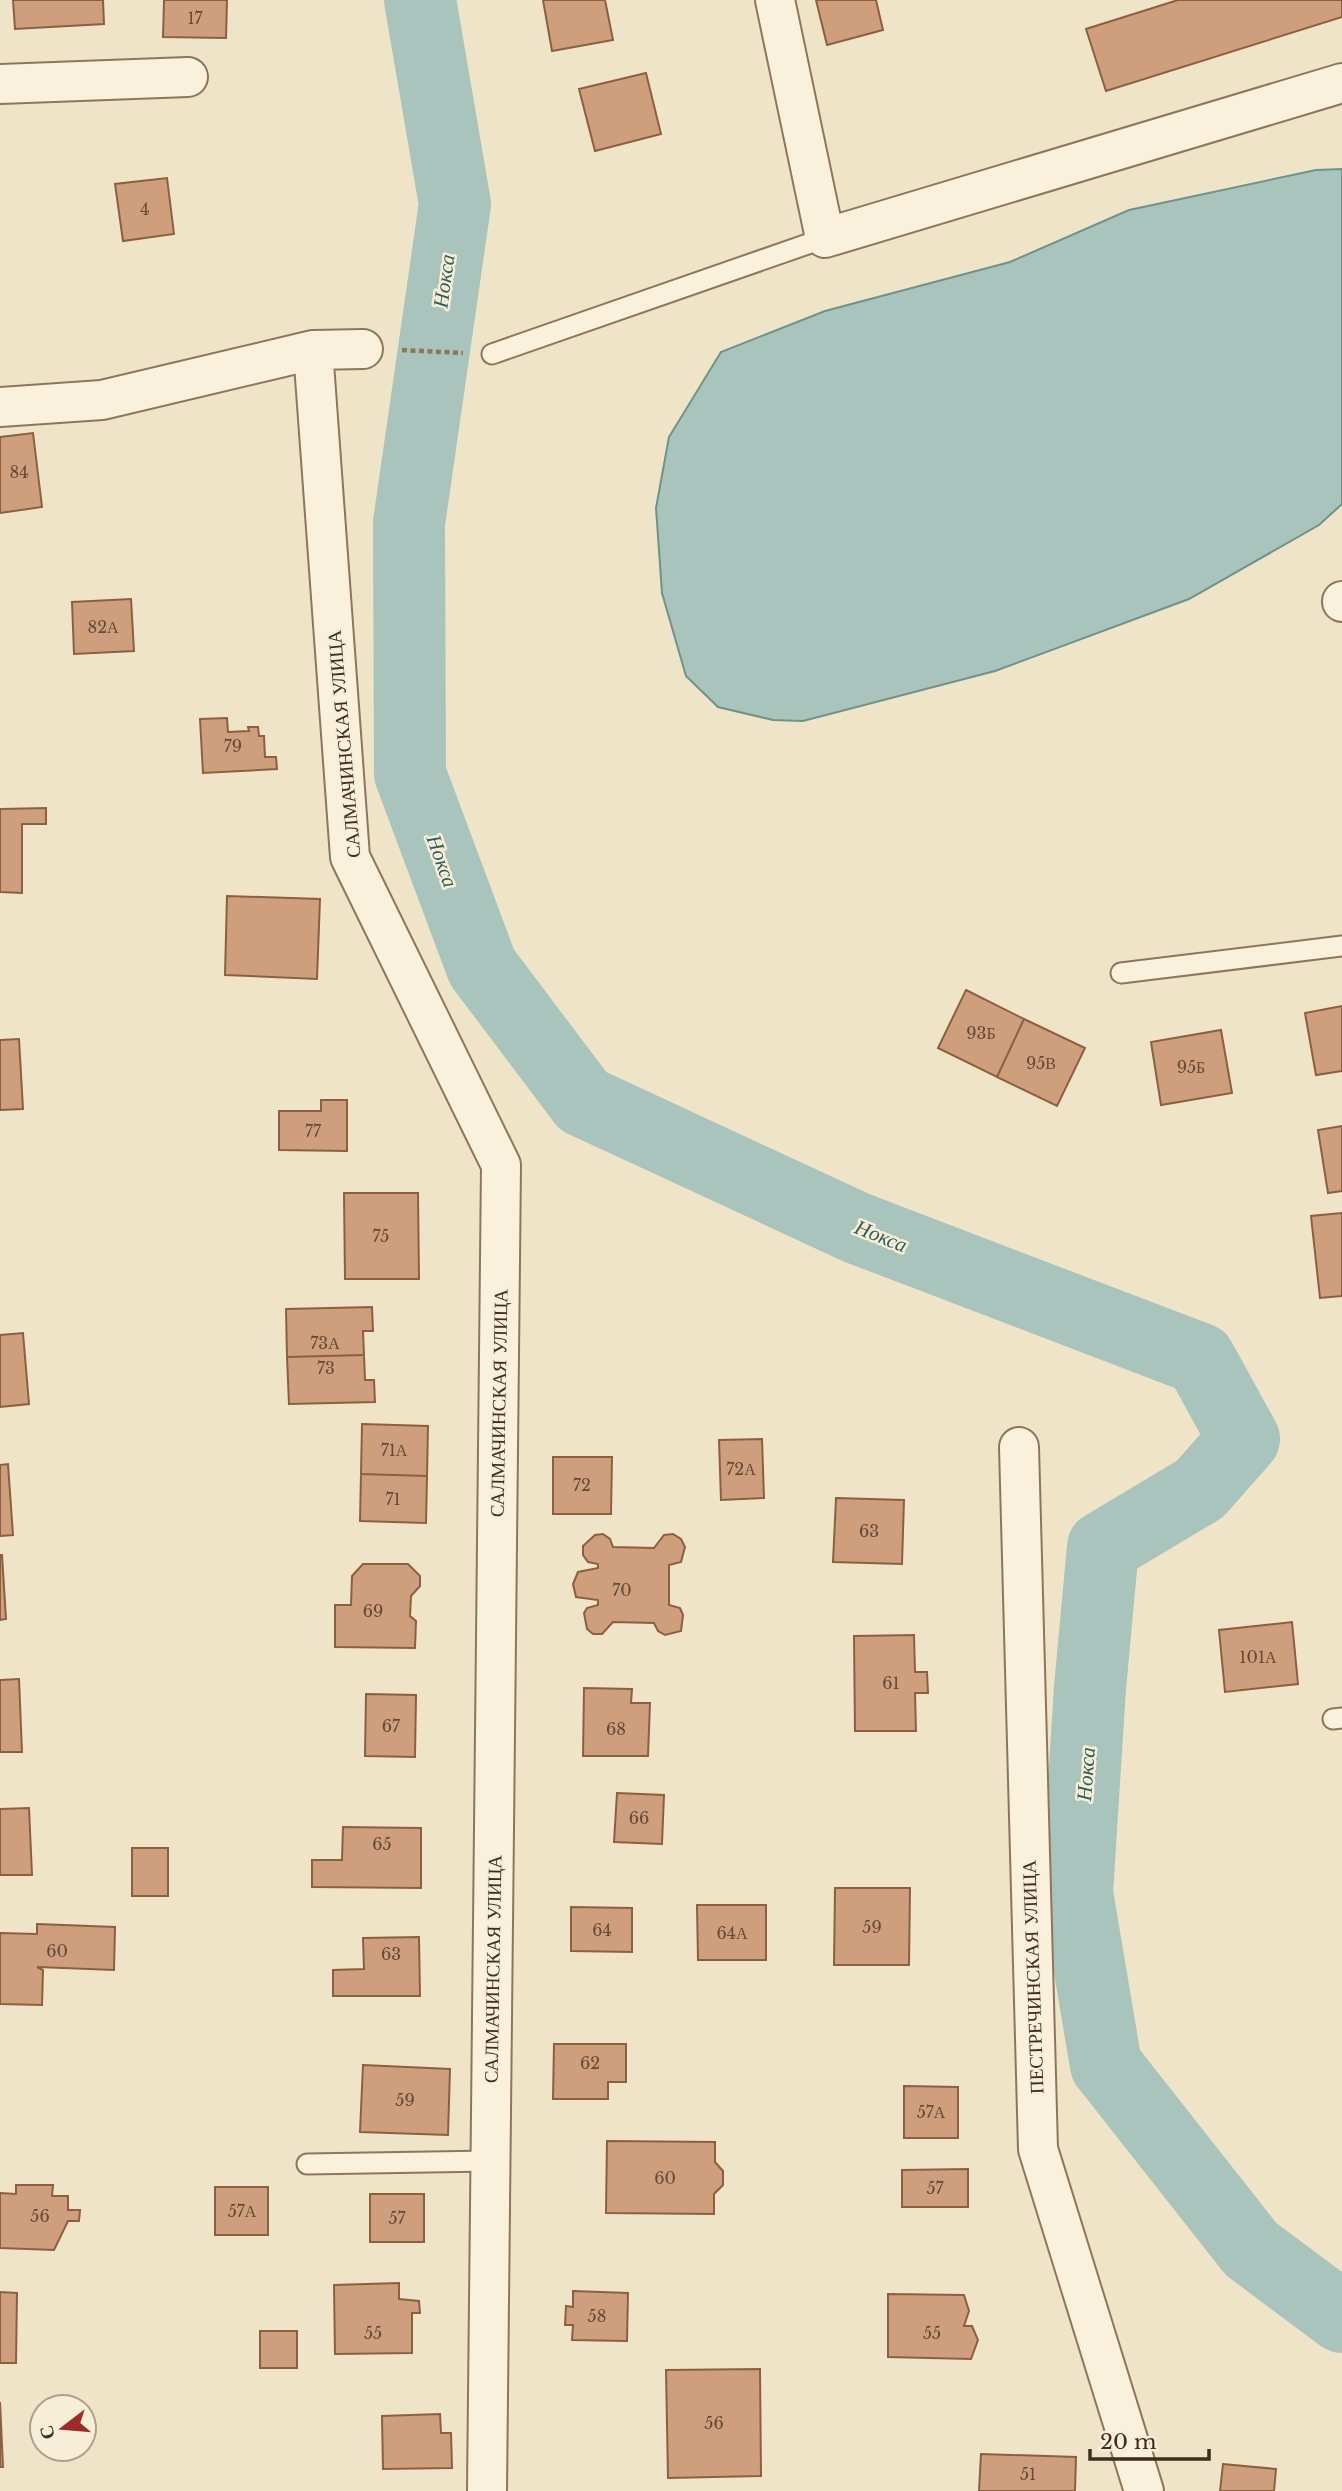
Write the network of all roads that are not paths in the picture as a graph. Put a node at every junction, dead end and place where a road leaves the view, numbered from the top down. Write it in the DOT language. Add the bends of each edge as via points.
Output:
graph roads {
  1 [pos="775,0"];
  2 [pos="188,78"];
  3 [pos="1342,83"];
  4 [pos="0,84"];
  5 [pos="825,238"];
  6 [pos="363,349"];
  7 [pos="313,350"];
  8 [pos="492,354"];
  9 [pos="0,407"];
  10 [pos="1342,946"];
  11 [pos="1121,973"];
  12 [pos="1019,1447"];
  13 [pos="491,2161"];
  14 [pos="307,2164"];
  15 [pos="487,2491"];
  16 [pos="1144,2491"];
  1 -- 5 [label="street"];
  2 -- 4 [label="street"];
  3 -- 5 [label="street"];
  5 -- 8 [label="lane"];
  6 -- 7 [label="street"];
  7 -- 9 [label="street" via="102,400"];
  7 -- 13 [label="street, САЛМАЧИНСКАЯ УЛИЦА" via="351,857 501,1165"];
  10 -- 11 [label="lane"];
  12 -- 16 [label="street, ПЕСТРЕЧИНСКАЯ УЛИЦА" via="1038,2149"];
  13 -- 14 [label="lane"];
  13 -- 15 [label="street, САЛМАЧИНСКАЯ УЛИЦА"];
}
